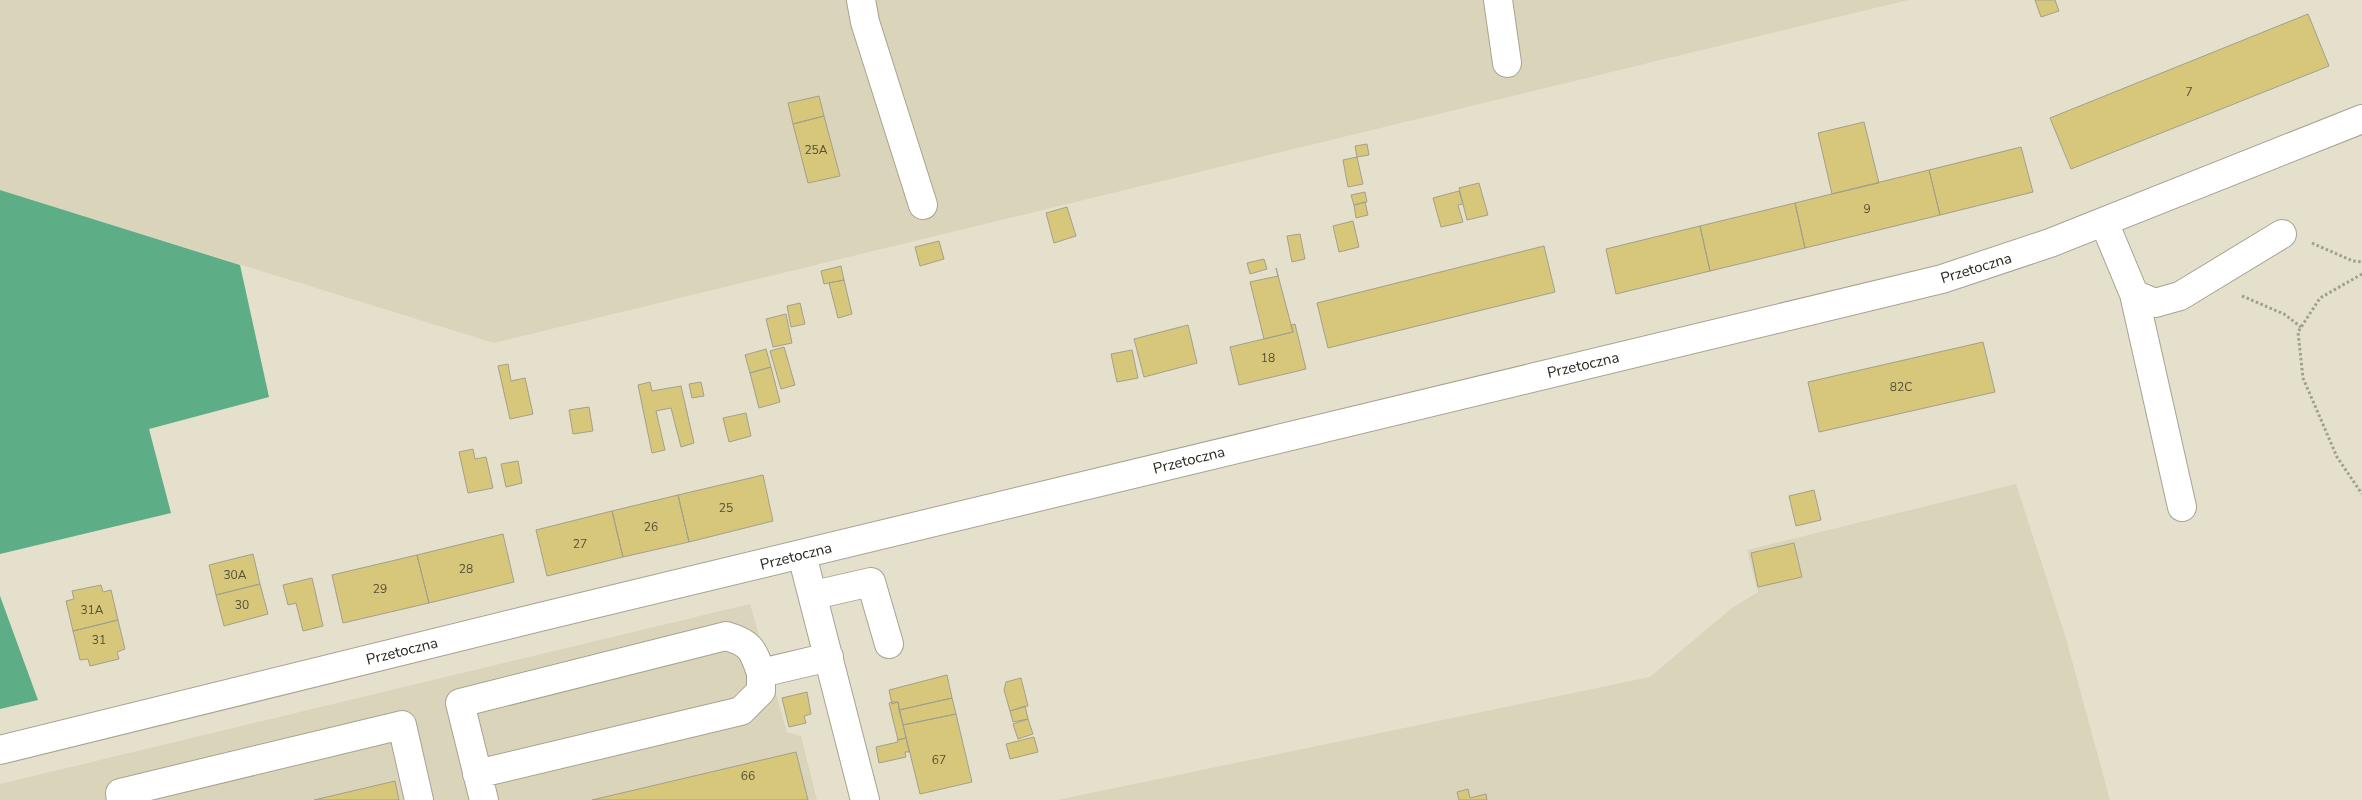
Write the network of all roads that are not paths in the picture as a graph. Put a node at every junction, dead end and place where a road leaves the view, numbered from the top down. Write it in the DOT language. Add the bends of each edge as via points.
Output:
graph roads {
  1 [pos="861,0"];
  2 [pos="1498,0"];
  3 [pos="1507,63"];
  4 [pos="2362,119"];
  5 [pos="923,205"];
  6 [pos="2104,222"];
  7 [pos="2282,234"];
  8 [pos="2134,294"];
  9 [pos="2182,507"];
  10 [pos="802,555"];
  11 [pos="814,595"];
  12 [pos="889,644"];
  13 [pos="829,657"];
  14 [pos="761,673"];
  15 [pos="0,750"];
  16 [pos="478,774"];
  17 [pos="121,800"];
  18 [pos="420,800"];
  19 [pos="484,800"];
  20 [pos="865,800"];
  1 -- 5 [label="street"];
  2 -- 3 [label="street"];
  4 -- 6 [label="street, Przetoczna"];
  6 -- 8 [label="street"];
  6 -- 10 [label="street, Przetoczna" via="1942,279"];
  7 -- 8 [label="street" via="2180,296 2155,303"];
  8 -- 9 [label="street"];
  10 -- 11 [label="street"];
  10 -- 15 [label="street, Przetoczna"];
  11 -- 12 [label="street" via="871,582"];
  11 -- 13 [label="street"];
  13 -- 14 [label="street"];
  13 -- 20 [label="street"];
  14 -- 16 [label="street" via="761,691 742,711"];
  14 -- 16 [label="street" via="754,652 743,641 726,636 460,703"];
  16 -- 19 [label="street"];
  17 -- 18 [label="street" via="120,793 402,725"];
}
